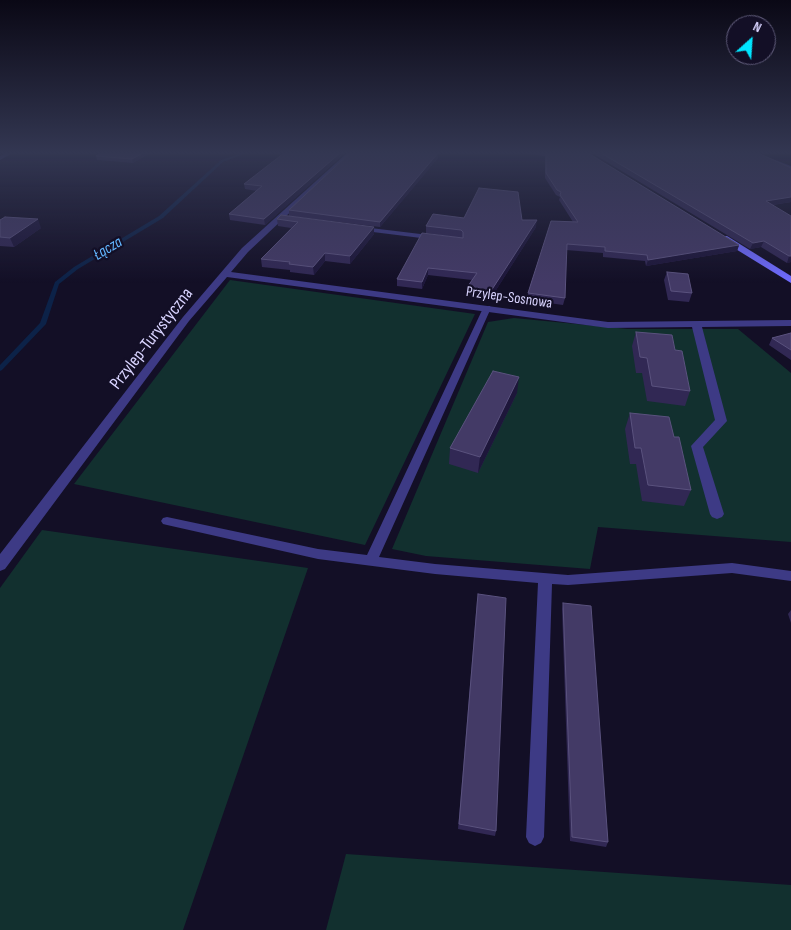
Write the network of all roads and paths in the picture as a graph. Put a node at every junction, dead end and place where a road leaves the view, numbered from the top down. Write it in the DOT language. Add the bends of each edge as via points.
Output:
graph roads {
  1 [pos="305,196"];
  2 [pos="344,226"];
  3 [pos="714,232"];
  4 [pos="448,239"];
  5 [pos="226,274"];
  6 [pos="791,280"];
  7 [pos="487,308"];
  8 [pos="791,323"];
  9 [pos="696,324"];
  10 [pos="716,514"];
  11 [pos="167,521"];
  12 [pos="371,561"];
  13 [pos="0,565"];
  14 [pos="791,576"];
  15 [pos="545,578"];
  16 [pos="535,837"];
  1 -- 5 [label="street, Przylep-Turystyczna" via="246,250"];
  2 -- 4 [label="street"];
  3 -- 6 [label="main road"];
  5 -- 7 [label="street, Przylep-Sosnowa"];
  5 -- 13 [label="street, Przylep-Turystyczna" via="186,319"];
  7 -- 9 [label="street, Przylep-Sosnowa" via="608,325"];
  7 -- 12 [label="lane"];
  8 -- 9 [label="street, Przylep-Sosnowa"];
  9 -- 10 [label="street" via="721,421 697,446"];
  11 -- 12 [label="lane" via="318,554"];
  12 -- 15 [label="lane"];
  14 -- 15 [label="lane" via="732,568 568,580"];
  15 -- 16 [label="lane"];
}
